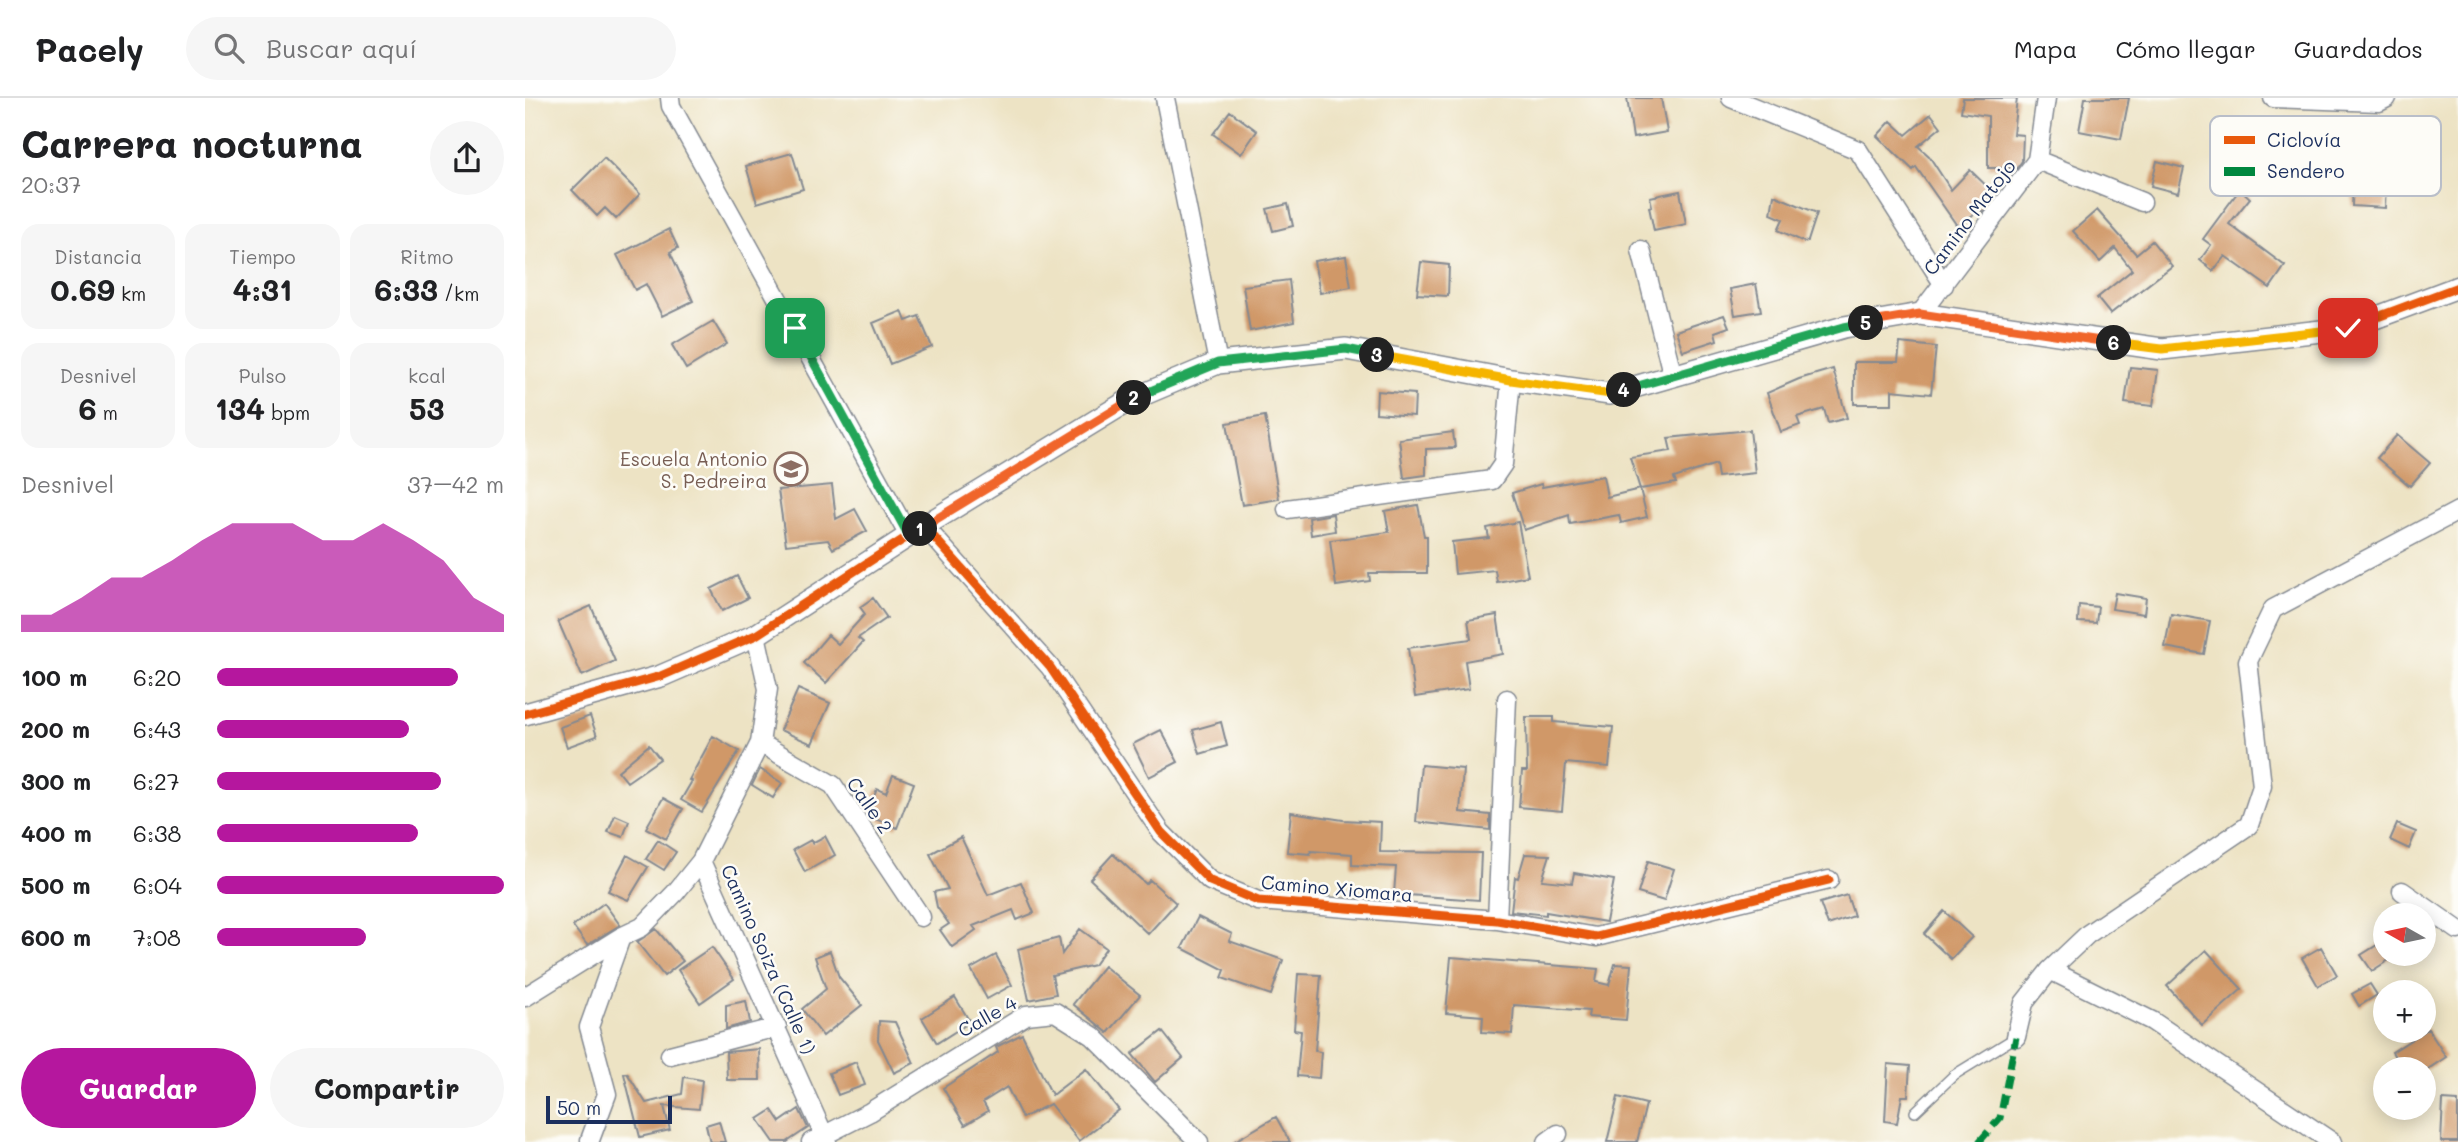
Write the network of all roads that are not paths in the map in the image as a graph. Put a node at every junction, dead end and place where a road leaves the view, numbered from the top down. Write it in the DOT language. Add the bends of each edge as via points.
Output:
graph roads {
  1 [pos="670,98"];
  2 [pos="1165,98"];
  3 [pos="1731,98"];
  4 [pos="2046,98"];
  5 [pos="2273,98"];
  6 [pos="2387,98"];
  7 [pos="2037,160"];
  8 [pos="2142,202"];
  9 [pos="1641,250"];
  10 [pos="1944,285"];
  11 [pos="2458,287"];
  12 [pos="1920,314"];
  13 [pos="1218,363"];
  14 [pos="1673,377"];
  15 [pos="1511,380"];
  16 [pos="1287,509"];
  17 [pos="2458,511"];
  18 [pos="917,531"];
  19 [pos="756,635"];
  20 [pos="1507,699"];
  21 [pos="525,714"];
  22 [pos="760,743"];
  23 [pos="701,861"];
  24 [pos="1829,880"];
  25 [pos="2402,891"];
  26 [pos="921,917"];
  27 [pos="1497,920"];
  28 [pos="2458,930"];
  29 [pos="621,937"];
  30 [pos="2050,970"];
  31 [pos="525,997"];
  32 [pos="777,1027"];
  33 [pos="2016,1037"];
  34 [pos="670,1055"];
  35 [pos="1915,1112"];
  36 [pos="821,1139"];
  37 [pos="590,1140"];
  38 [pos="1199,1142"];
  39 [pos="2332,1142"];
  1 -- 18 [label="street, Camino Xiomara"];
  2 -- 13 [label="street"];
  3 -- 10 [label="street" via="1858,150"];
  4 -- 7 [label="street, Camino Matojo"];
  5 -- 6 [label="street" via="2379,102"];
  7 -- 8 [label="street"];
  7 -- 10 [label="street, Camino Matojo"];
  9 -- 14 [label="street"];
  10 -- 12 [label="street, Camino Matojo"];
  11 -- 12 [label="street" via="2348,328 2162,349"];
  12 -- 14 [label="street" via="1844,327"];
  13 -- 15 [label="street" via="1346,349"];
  13 -- 18 [label="street" via="1128,401"];
  14 -- 15 [label="street" via="1611,394"];
  15 -- 16 [label="street" via="1503,464 1492,481"];
  17 -- 30 [label="street" via="2273,609 2248,662 2262,786 2249,825 2088,934"];
  18 -- 19 [label="street"];
  18 -- 27 [label="street, Camino Xiomara" via="1050,667 1161,832 1210,881 1258,901"];
  19 -- 21 [label="street" via="661,676"];
  19 -- 22 [label="street, Camino Soiza (Calle 1)" via="768,689"];
  20 -- 27 [label="street"];
  22 -- 23 [label="street, Camino Soiza (Calle 1)"];
  22 -- 26 [label="street, Calle 2" via="833,785"];
  23 -- 29 [label="street" via="642,927"];
  23 -- 32 [label="street, Camino Soiza (Calle 1)"];
  24 -- 27 [label="street, Camino Xiomara" via="1596,937"];
  25 -- 28 [label="street"];
  29 -- 31 [label="street"];
  29 -- 37 [label="street" via="589,1027 607,1094"];
  30 -- 33 [label="street" via="2024,1003"];
  30 -- 39 [label="street" via="2152,1021"];
  32 -- 34 [label="street"];
  32 -- 36 [label="street, Camino Soiza (Calle 1)"];
  33 -- 35 [label="lane" via="1954,1075"];
  36 -- 38 [label="street, Calle 4" via="1026,1015 1055,1012 1093,1035"];
}
